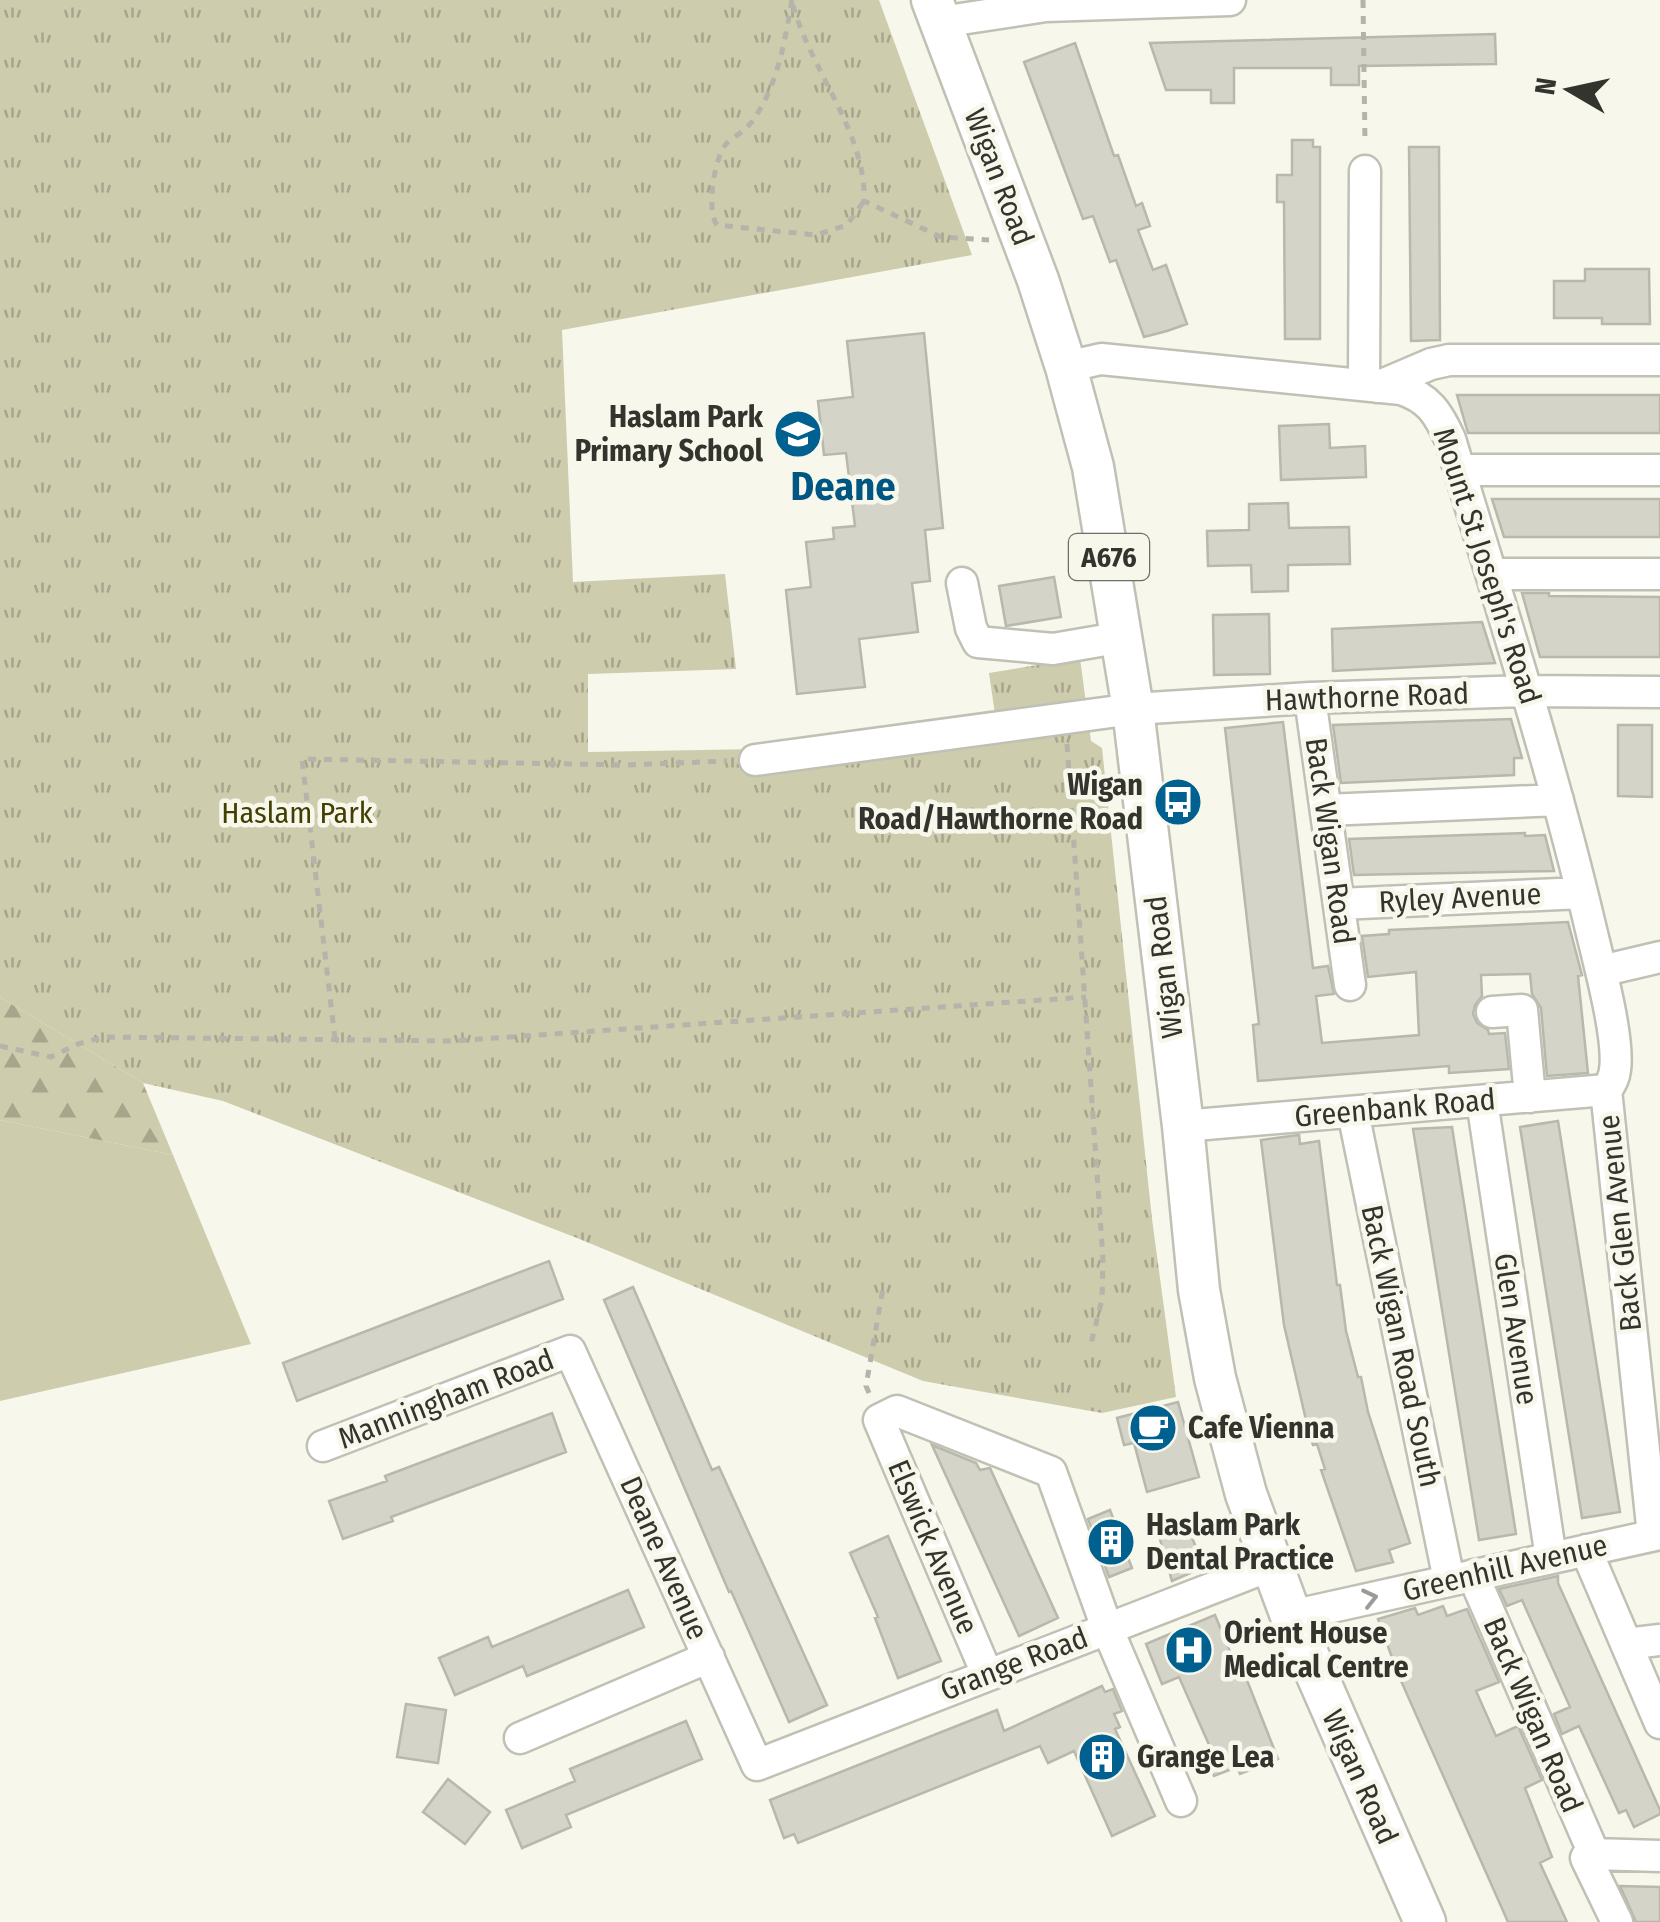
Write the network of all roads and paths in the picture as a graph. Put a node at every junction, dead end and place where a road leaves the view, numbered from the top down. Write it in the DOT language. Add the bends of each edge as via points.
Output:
graph roads {
  1 [pos="1230,0"];
  2 [pos="1363,0"];
  3 [pos="1116,2"];
  4 [pos="937,11"];
  5 [pos="1365,171"];
  6 [pos="864,201"];
  7 [pos="1022,239"];
  8 [pos="1660,360"];
  9 [pos="1066,367"];
  10 [pos="1371,386"];
  11 [pos="1460,470"];
  12 [pos="1660,470"];
  13 [pos="1492,574"];
  14 [pos="1660,574"];
  15 [pos="962,582"];
  16 [pos="1123,638"];
  17 [pos="1527,691"];
  18 [pos="1660,692"];
  19 [pos="1310,698"];
  20 [pos="1133,709"];
  21 [pos="1066,718"];
  22 [pos="755,760"];
  23 [pos="1558,800"];
  24 [pos="1326,810"];
  25 [pos="1582,892"];
  26 [pos="1339,904"];
  27 [pos="1660,957"];
  28 [pos="1601,971"];
  29 [pos="1350,984"];
  30 [pos="1086,997"];
  31 [pos="1492,1012"];
  32 [pos="336,1039"];
  33 [pos="0,1046"];
  34 [pos="1606,1090"];
  35 [pos="1530,1097"];
  36 [pos="1482,1101"];
  37 [pos="1353,1112"];
  38 [pos="1184,1126"];
  39 [pos="883,1288"];
  40 [pos="1091,1344"];
  41 [pos="570,1351"];
  42 [pos="878,1420"];
  43 [pos="323,1446"];
  44 [pos="1656,1534"];
  45 [pos="1586,1550"];
  46 [pos="1551,1558"];
  47 [pos="1272,1564"];
  48 [pos="1461,1577"];
  49 [pos="1292,1616"];
  50 [pos="1107,1628"];
  51 [pos="1660,1640"];
  52 [pos="1626,1644"];
  53 [pos="708,1657"];
  54 [pos="987,1674"];
  55 [pos="1660,1723"];
  56 [pos="520,1738"];
  57 [pos="757,1764"];
  58 [pos="1182,1801"];
  59 [pos="1590,1856"];
  60 [pos="1660,1856"];
  61 [pos="1425,1922"];
  62 [pos="1618,1922"];
  1 -- 3 [label="street"];
  2 -- 5 [label="path"];
  3 -- 4 [label="street"];
  4 -- 7 [label="main road, Wigan Road / A676"];
  5 -- 10 [label="street"];
  6 -- 6 [label="path" via="860,164 792,0 782,58 766,97 746,129 721,151 710,198 713,221 816,235 847,225"];
  6 -- 7 [label="path" via="941,238"];
  7 -- 9 [label="main road, Wigan Road / A676"];
  8 -- 10 [label="street" via="1448,360"];
  9 -- 10 [label="street, Mount St Joseph's Road" via="1101,359"];
  9 -- 16 [label="main road, Wigan Road / A676"];
  10 -- 11 [label="street, Mount St Joseph's Road" via="1422,396 1450,439"];
  11 -- 12 [label="street"];
  11 -- 13 [label="street, Mount St Joseph's Road"];
  13 -- 14 [label="street"];
  13 -- 17 [label="street, Mount St Joseph's Road"];
  15 -- 16 [label="street" via="978,642 1053,649"];
  16 -- 20 [label="main road, Wigan Road / A676"];
  17 -- 18 [label="street, Hawthorne Road"];
  17 -- 19 [label="street, Hawthorne Road"];
  17 -- 23 [label="street, Mount St Joseph's Road"];
  19 -- 20 [label="street, Hawthorne Road"];
  19 -- 24 [label="street, Back Wigan Road"];
  20 -- 21 [label="street, Hawthorne Road"];
  20 -- 38 [label="main road, Wigan Road / A676"];
  21 -- 22 [label="street, Hawthorne Road"];
  21 -- 30 [label="path"];
  22 -- 32 [label="path" via="302,759"];
  23 -- 24 [label="street"];
  23 -- 25 [label="street, Mount St Joseph's Road"];
  24 -- 26 [label="street, Back Wigan Road"];
  25 -- 26 [label="street, Ryley Avenue"];
  25 -- 28 [label="street, Mount St Joseph's Road"];
  26 -- 29 [label="street, Back Wigan Road"];
  27 -- 28 [label="street"];
  28 -- 34 [label="street, Mount St Joseph's Road" via="1615,1054"];
  30 -- 32 [label="path" via="452,1040"];
  30 -- 40 [label="path" via="1103,1259"];
  31 -- 35 [label="street" via="1522,1010"];
  32 -- 33 [label="path" via="104,1037 51,1057"];
  34 -- 35 [label="street, Greenbank Road"];
  34 -- 44 [label="street, Back Glen Avenue"];
  35 -- 36 [label="street, Greenbank Road"];
  36 -- 37 [label="street, Greenbank Road"];
  36 -- 46 [label="street, Glen Avenue"];
  37 -- 38 [label="street, Greenbank Road"];
  37 -- 48 [label="street, Back Wigan Road South"];
  38 -- 47 [label="main road, Wigan Road / A676" via="1199,1290 1215,1378"];
  39 -- 42 [label="path" via="866,1386"];
  41 -- 43 [label="street, Manningham Road"];
  41 -- 53 [label="street, Deane Avenue"];
  42 -- 50 [label="street" via="898,1412 1050,1472"];
  42 -- 54 [label="street, Elswick Avenue"];
  44 -- 45 [label="street, Greenhill Avenue"];
  45 -- 46 [label="street, Greenhill Avenue"];
  45 -- 52 [label="street"];
  46 -- 48 [label="street, Greenhill Avenue"];
  47 -- 49 [label="main road, Wigan Road / A676"];
  47 -- 50 [label="street, Grange Road"];
  49 -- 48 [label="street, Greenhill Avenue, one-way"];
  48 -- 59 [label="street, Back Wigan Road"];
  49 -- 61 [label="main road, Wigan Road / A676"];
  50 -- 54 [label="street, Grange Road"];
  50 -- 58 [label="street"];
  51 -- 52 [label="street"];
  52 -- 55 [label="street"];
  53 -- 56 [label="street"];
  53 -- 57 [label="street, Deane Avenue"];
  54 -- 57 [label="street, Grange Road"];
  59 -- 60 [label="street"];
  59 -- 62 [label="street, Back Wigan Road"];
}
